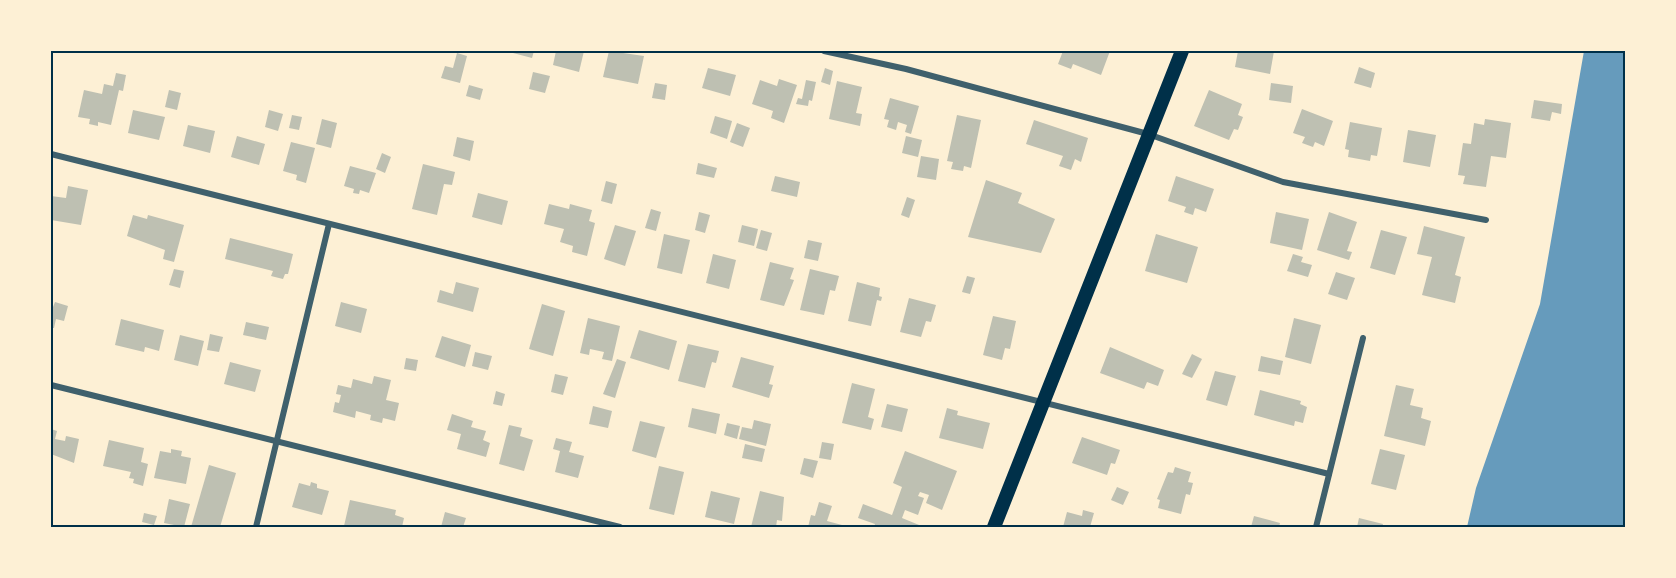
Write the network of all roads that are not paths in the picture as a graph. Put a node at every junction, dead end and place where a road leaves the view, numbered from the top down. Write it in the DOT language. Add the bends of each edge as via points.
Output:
graph roads {
  1 [pos="824,51"];
  2 [pos="1182,51"];
  3 [pos="1148,134"];
  4 [pos="51,154"];
  5 [pos="1486,220"];
  6 [pos="329,224"];
  7 [pos="1363,338"];
  8 [pos="51,385"];
  9 [pos="1042,402"];
  10 [pos="278,442"];
  11 [pos="1329,474"];
  12 [pos="256,527"];
  13 [pos="620,527"];
  14 [pos="994,527"];
  15 [pos="1316,527"];
  1 -- 3 [label="street"];
  2 -- 3 [label="main road"];
  3 -- 5 [label="street" via="1283,182"];
  3 -- 9 [label="main road"];
  4 -- 6 [label="street"];
  6 -- 9 [label="street"];
  6 -- 10 [label="street"];
  7 -- 11 [label="street"];
  8 -- 10 [label="street"];
  9 -- 11 [label="street"];
  9 -- 14 [label="main road"];
  10 -- 12 [label="street"];
  10 -- 13 [label="street"];
  11 -- 15 [label="street"];
}
